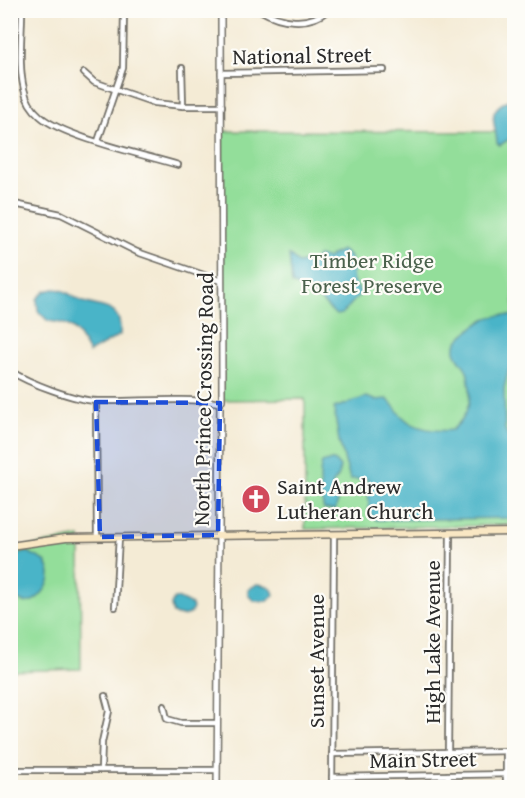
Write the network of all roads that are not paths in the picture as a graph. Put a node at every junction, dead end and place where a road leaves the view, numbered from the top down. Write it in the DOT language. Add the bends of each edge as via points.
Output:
graph roads {
  1 [pos="22,10"];
  2 [pos="124,10"];
  3 [pos="221,10"];
  4 [pos="260,10"];
  5 [pos="329,10"];
  6 [pos="344,10"];
  7 [pos="182,68"];
  8 [pos="384,70"];
  9 [pos="84,73"];
  10 [pos="221,73"];
  11 [pos="115,90"];
  12 [pos="183,106"];
  13 [pos="222,106"];
  14 [pos="98,141"];
  15 [pos="178,165"];
  16 [pos="10,203"];
  17 [pos="221,281"];
  18 [pos="10,371"];
  19 [pos="96,402"];
  20 [pos="220,403"];
  21 [pos="514,532"];
  22 [pos="450,533"];
  23 [pos="218,535"];
  24 [pos="334,535"];
  25 [pos="97,537"];
  26 [pos="119,537"];
  27 [pos="10,546"];
  28 [pos="115,607"];
  29 [pos="105,696"];
  30 [pos="164,706"];
  31 [pos="217,723"];
  32 [pos="506,751"];
  33 [pos="514,751"];
  34 [pos="448,752"];
  35 [pos="332,754"];
  36 [pos="10,770"];
  37 [pos="101,770"];
  38 [pos="217,770"];
  39 [pos="506,774"];
  40 [pos="514,774"];
  41 [pos="448,775"];
  42 [pos="332,777"];
  43 [pos="217,788"];
  44 [pos="332,788"];
  45 [pos="448,788"];
  46 [pos="506,788"];
  1 -- 14 [label="street" via="22,81 28,101 52,125"];
  2 -- 11 [label="street" via="124,64"];
  3 -- 10 [label="street, North Prince Crossing Road"];
  4 -- 5 [label="street" via="276,18 300,21"];
  5 -- 6 [label="street"];
  7 -- 12 [label="street"];
  8 -- 10 [label="street, National Street"];
  9 -- 11 [label="street" via="94,82"];
  10 -- 13 [label="street, North Prince Crossing Road"];
  11 -- 12 [label="street" via="155,103"];
  11 -- 14 [label="street"];
  12 -- 13 [label="street"];
  13 -- 17 [label="street, North Prince Crossing Road"];
  14 -- 15 [label="street"];
  16 -- 17 [label="street" via="63,214 137,252"];
  17 -- 20 [label="street, North Prince Crossing Road"];
  18 -- 19 [label="street"];
  19 -- 20 [label="street"];
  19 -- 25 [label="street"];
  20 -- 23 [label="street, North Prince Crossing Road"];
  21 -- 22 [label="main road"];
  22 -- 24 [label="main road"];
  22 -- 34 [label="street, High Lake Avenue"];
  23 -- 24 [label="main road"];
  23 -- 26 [label="main road"];
  23 -- 31 [label="street, North Prince Crossing Road"];
  24 -- 35 [label="street, Sunset Avenue"];
  25 -- 26 [label="main road"];
  25 -- 27 [label="main road" via="45,539"];
  26 -- 28 [label="street"];
  29 -- 37 [label="street" via="109,711"];
  30 -- 31 [label="street" via="167,719"];
  31 -- 38 [label="street, North Prince Crossing Road"];
  32 -- 33 [label="street, Main Street"];
  32 -- 34 [label="street, Main Street"];
  32 -- 39 [label="street"];
  34 -- 35 [label="street, Main Street"];
  35 -- 42 [label="street, Sunset Avenue"];
  36 -- 37 [label="street"];
  37 -- 38 [label="street"];
  38 -- 43 [label="street, North Prince Crossing Road"];
  39 -- 40 [label="street, Main Street"];
  39 -- 41 [label="street, Main Street"];
  39 -- 46 [label="street"];
  41 -- 42 [label="street, Main Street"];
  41 -- 45 [label="street"];
  42 -- 44 [label="street, Sunset Avenue"];
}
